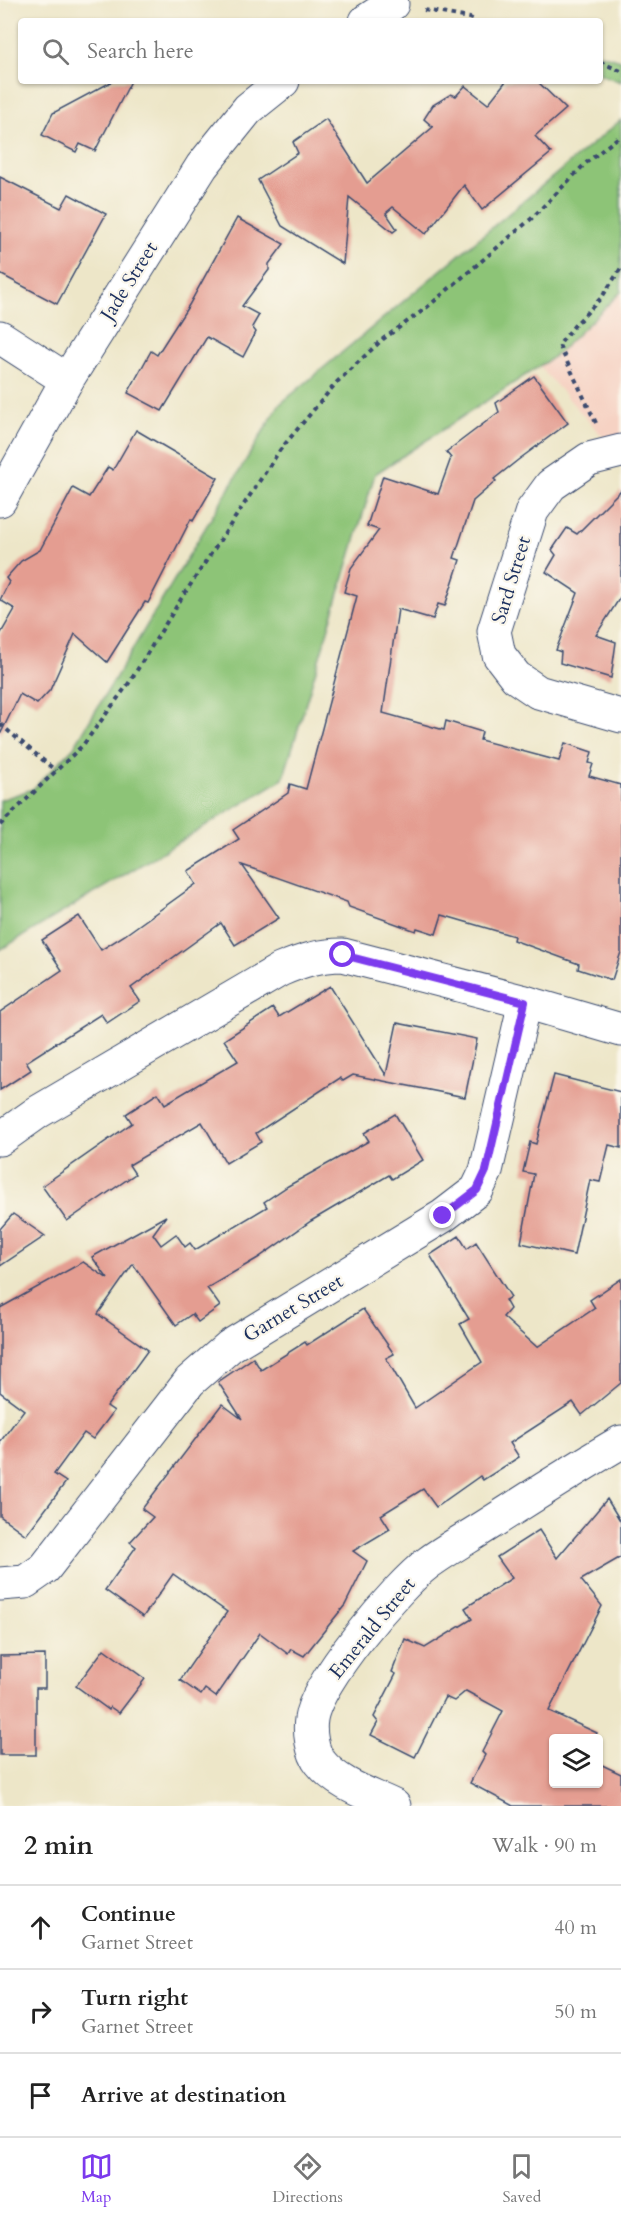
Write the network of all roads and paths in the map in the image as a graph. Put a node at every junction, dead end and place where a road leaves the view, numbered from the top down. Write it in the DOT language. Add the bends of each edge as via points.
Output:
graph roads {
  1 [pos="379,12"];
  2 [pos="470,18"];
  3 [pos="603,63"];
  4 [pos="621,71"];
  5 [pos="279,84"];
  6 [pos="621,135"];
  7 [pos="621,268"];
  8 [pos="0,337"];
  9 [pos="67,380"];
  10 [pos="616,452"];
  11 [pos="0,500"];
  12 [pos="621,716"];
  13 [pos="0,724"];
  14 [pos="56,771"];
  15 [pos="0,825"];
  16 [pos="525,1002"];
  17 [pos="621,1030"];
  18 [pos="0,1139"];
  19 [pos="621,1442"];
  20 [pos="0,1584"];
  21 [pos="394,1806"];
  1 -- 2 [label="path"];
  3 -- 4 [label="path"];
  5 -- 9 [label="street, Jade Street" via="248,109 202,166"];
  6 -- 14 [label="path" via="586,163 531,219 425,309 383,339 337,382 280,450 129,683 82,745"];
  7 -- 10 [label="path" via="602,297 559,345"];
  8 -- 9 [label="street"];
  9 -- 11 [label="street, Jade Street"];
  10 -- 12 [label="street, Sard Street" via="589,459 551,485 532,511 494,631 499,655 516,677 538,692"];
  13 -- 14 [label="path"];
  14 -- 15 [label="path"];
  16 -- 17 [label="street"];
  16 -- 18 [label="street" via="343,955 304,960 246,989 38,1112"];
  16 -- 20 [label="street, Garnet Street" via="486,1171 477,1190 443,1216 230,1346 190,1381 45,1568 25,1582"];
  19 -- 21 [label="street, Emerald Street" via="427,1564 393,1596 337,1667 311,1718 311,1742 319,1762 341,1781"];
}
